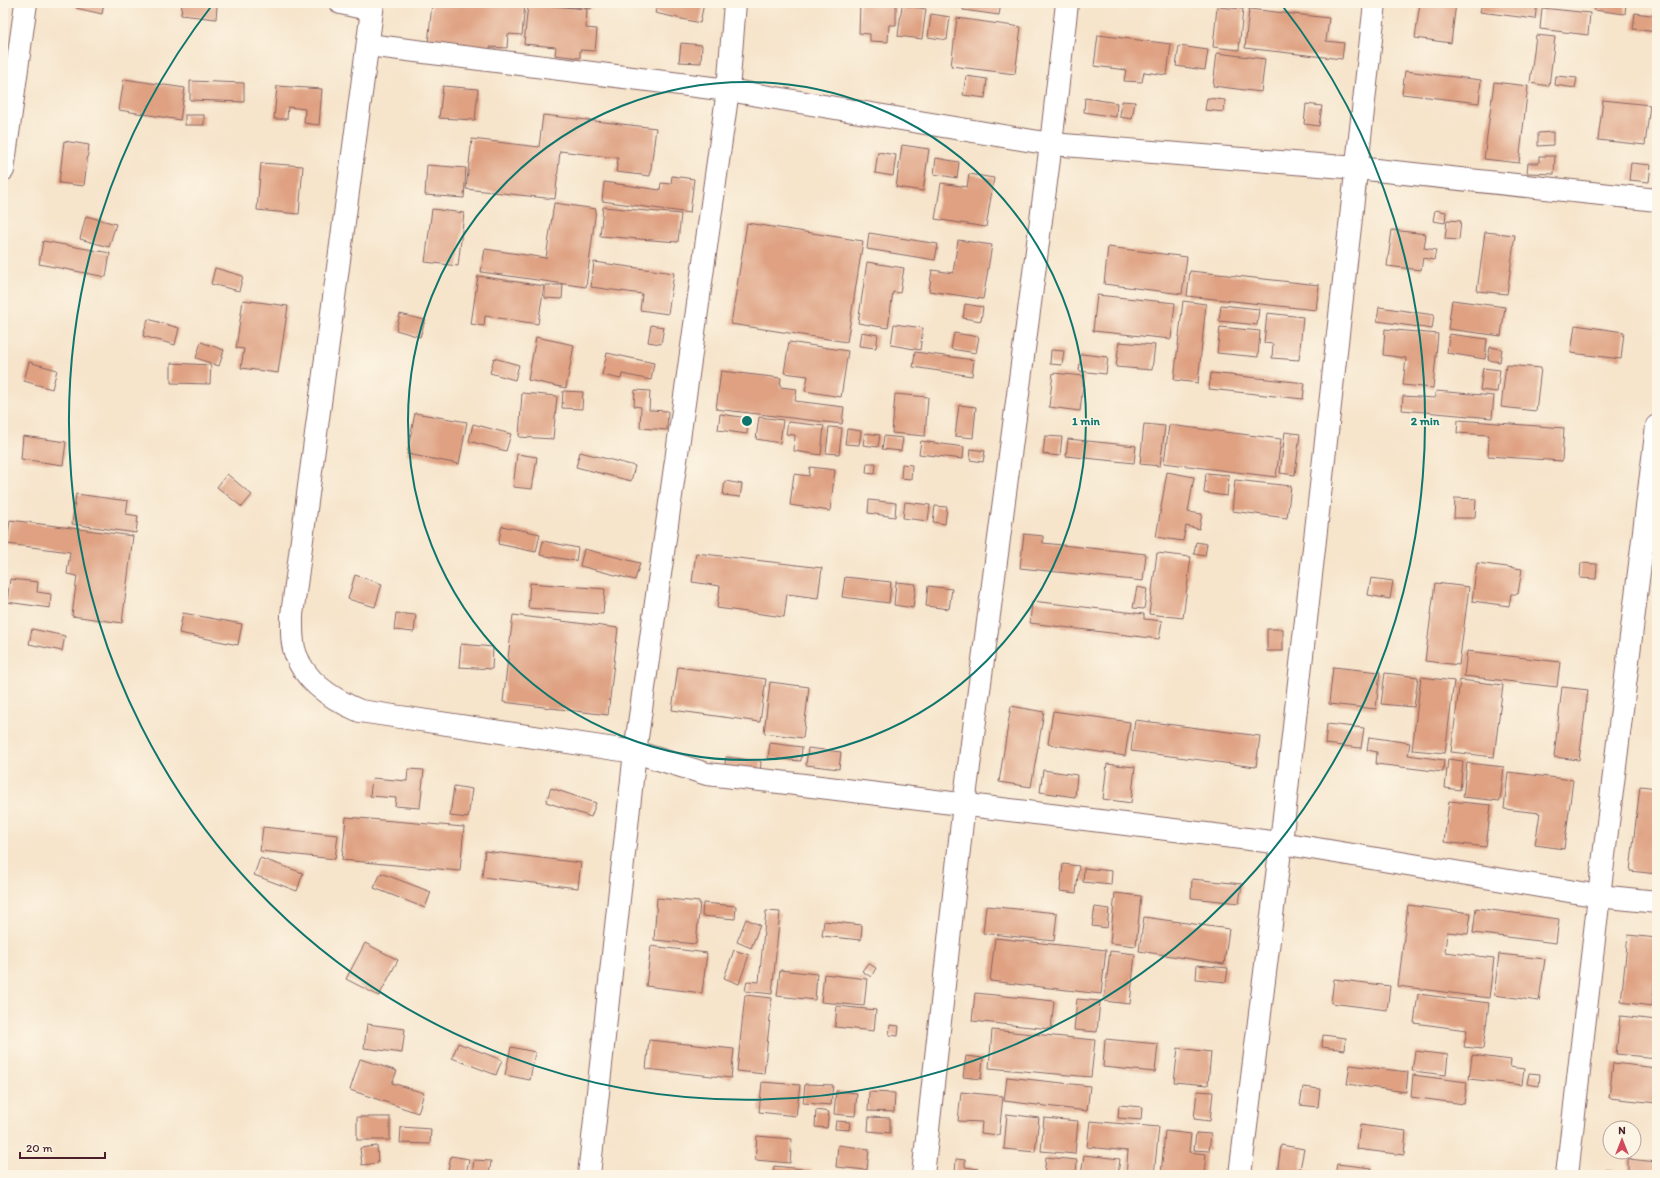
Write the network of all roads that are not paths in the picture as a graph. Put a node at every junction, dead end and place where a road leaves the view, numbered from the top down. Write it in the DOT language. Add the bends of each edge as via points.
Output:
graph roads {
  1 [pos="26,3"];
  2 [pos="341,3"];
  3 [pos="736,3"];
  4 [pos="1067,3"];
  5 [pos="1375,3"];
  6 [pos="373,7"];
  7 [pos="368,45"];
  8 [pos="728,90"];
  9 [pos="1051,144"];
  10 [pos="1357,168"];
  11 [pos="3,170"];
  12 [pos="1657,200"];
  13 [pos="1657,426"];
  14 [pos="635,752"];
  15 [pos="964,804"];
  16 [pos="1281,843"];
  17 [pos="1599,896"];
  18 [pos="1657,902"];
  19 [pos="589,1175"];
  20 [pos="923,1175"];
  21 [pos="1240,1175"];
  22 [pos="1567,1175"];
  1 -- 11 [label="street"];
  2 -- 6 [label="street"];
  3 -- 8 [label="street"];
  4 -- 9 [label="street"];
  5 -- 10 [label="street"];
  6 -- 7 [label="street"];
  7 -- 8 [label="street"];
  7 -- 14 [label="street" via="292,615 292,636 296,655 306,674 319,687 340,703 360,711"];
  8 -- 9 [label="street"];
  8 -- 14 [label="street"];
  9 -- 10 [label="street"];
  9 -- 15 [label="street"];
  10 -- 12 [label="street"];
  10 -- 16 [label="street"];
  13 -- 17 [label="street"];
  14 -- 15 [label="street" via="707,774"];
  14 -- 19 [label="street"];
  15 -- 16 [label="street"];
  15 -- 20 [label="street"];
  16 -- 17 [label="street"];
  16 -- 21 [label="street"];
  17 -- 18 [label="street"];
  17 -- 22 [label="street"];
}
